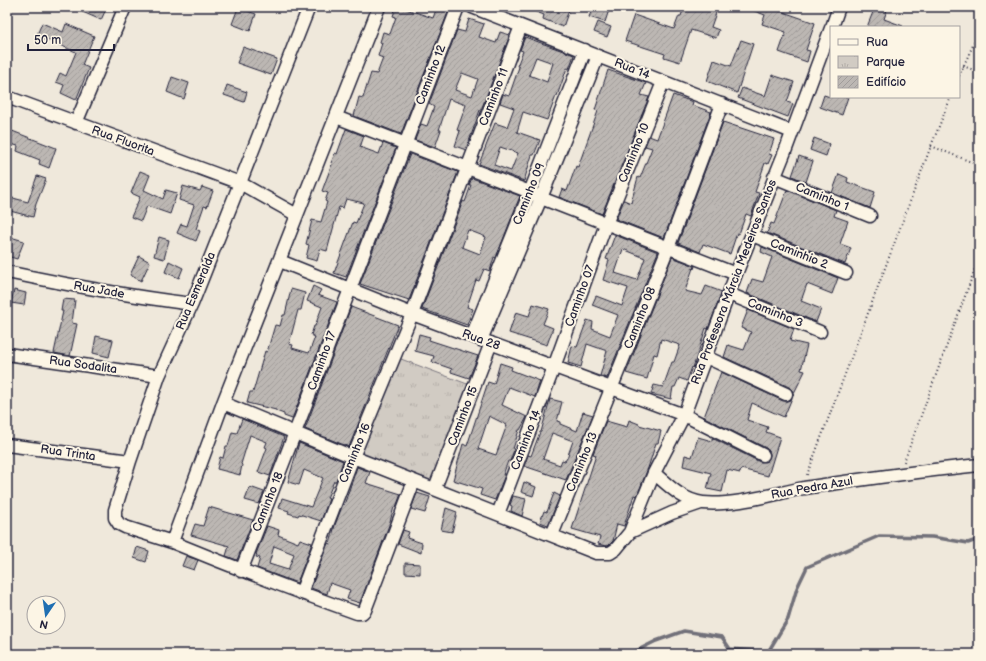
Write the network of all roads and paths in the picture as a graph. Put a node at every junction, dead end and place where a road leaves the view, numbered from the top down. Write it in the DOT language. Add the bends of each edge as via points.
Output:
graph roads {
  1 [pos="125,7"];
  2 [pos="309,7"];
  3 [pos="379,7"];
  4 [pos="458,7"];
  5 [pos="472,7"];
  6 [pos="839,7"];
  7 [pos="521,26"];
  8 [pos="832,26"];
  9 [pos="830,32"];
  10 [pos="979,32"];
  11 [pos="585,50"];
  12 [pos="598,56"];
  13 [pos="963,66"];
  14 [pos="979,72"];
  15 [pos="960,74"];
  16 [pos="663,82"];
  17 [pos="7,97"];
  18 [pos="951,98"];
  19 [pos="722,104"];
  20 [pos="336,117"];
  21 [pos="76,123"];
  22 [pos="792,132"];
  23 [pos="405,143"];
  24 [pos="931,146"];
  25 [pos="979,165"];
  26 [pos="467,168"];
  27 [pos="774,177"];
  28 [pos="240,183"];
  29 [pos="530,192"];
  30 [pos="541,198"];
  31 [pos="297,215"];
  32 [pos="870,216"];
  33 [pos="606,224"];
  34 [pos="752,235"];
  35 [pos="668,248"];
  36 [pos="979,258"];
  37 [pos="280,261"];
  38 [pos="7,272"];
  39 [pos="846,273"];
  40 [pos="736,274"];
  41 [pos="349,290"];
  42 [pos="729,294"];
  43 [pos="192,304"];
  44 [pos="412,314"];
  45 [pos="820,332"];
  46 [pos="481,340"];
  47 [pos="7,354"];
  48 [pos="706,357"];
  49 [pos="554,367"];
  50 [pos="159,376"];
  51 [pos="612,388"];
  52 [pos="786,394"];
  53 [pos="223,403"];
  54 [pos="684,415"];
  55 [pos="296,433"];
  56 [pos="7,445"];
  57 [pos="763,455"];
  58 [pos="353,457"];
  59 [pos="130,461"];
  60 [pos="979,465"];
  61 [pos="654,473"];
  62 [pos="900,473"];
  63 [pos="414,481"];
  64 [pos="435,488"];
  65 [pos="802,489"];
  66 [pos="701,503"];
  67 [pos="498,514"];
  68 [pos="630,532"];
  69 [pos="552,535"];
  70 [pos="172,542"];
  71 [pos="241,571"];
  72 [pos="301,593"];
  1 -- 21 [label="street"];
  2 -- 28 [label="street, Rua Esmeralda"];
  3 -- 20 [label="street"];
  4 -- 23 [label="street, Caminho 12"];
  5 -- 7 [label="street, Rua 14"];
  6 -- 8 [label="street, Rua Professora Márcia Medeiros Santos"];
  7 -- 11 [label="street, Rua 14"];
  7 -- 26 [label="street, Caminho 11"];
  9 -- 22 [label="street, Rua Professora Márcia Medeiros Santos"];
  10 -- 13 [label="path"];
  11 -- 12 [label="street, Rua 14"];
  11 -- 29 [label="street, Caminho 09"];
  12 -- 16 [label="street, Rua 14"];
  12 -- 30 [label="street, Caminho 09"];
  13 -- 14 [label="path"];
  13 -- 15 [label="path"];
  16 -- 19 [label="street, Rua 14"];
  16 -- 33 [label="street, Caminho 10"];
  17 -- 21 [label="street, Rua Fluorita"];
  18 -- 24 [label="path"];
  19 -- 22 [label="street, Rua 14"];
  19 -- 35 [label="street"];
  20 -- 23 [label="street"];
  20 -- 31 [label="street"];
  21 -- 28 [label="street, Rua Fluorita"];
  22 -- 27 [label="street, Rua Professora Márcia Medeiros Santos"];
  23 -- 26 [label="street"];
  23 -- 41 [label="street, Caminho 12"];
  24 -- 25 [label="path"];
  24 -- 65 [label="path"];
  26 -- 29 [label="street"];
  26 -- 44 [label="street, Caminho 11"];
  27 -- 32 [label="street, Caminho 1"];
  27 -- 34 [label="street, Rua Professora Márcia Medeiros Santos"];
  28 -- 31 [label="street, Rua Fluorita"];
  28 -- 43 [label="street, Rua Esmeralda"];
  29 -- 30 [label="street"];
  29 -- 46 [label="street, Caminho 09"];
  30 -- 33 [label="street"];
  30 -- 46 [label="street, Caminho 09"];
  31 -- 37 [label="street"];
  33 -- 35 [label="street"];
  33 -- 49 [label="street, Caminho 07"];
  34 -- 39 [label="street, Caminhio 2"];
  34 -- 40 [label="street, Rua Professora Márcia Medeiros Santos"];
  35 -- 40 [label="street"];
  35 -- 51 [label="street, Caminho 08"];
  36 -- 62 [label="path"];
  37 -- 41 [label="street, Rua 28"];
  37 -- 53 [label="street"];
  38 -- 43 [label="street, Rua Jade" via="111,293"];
  40 -- 42 [label="street, Rua Professora Márcia Medeiros Santos"];
  41 -- 44 [label="street, Rua 28"];
  41 -- 55 [label="street, Caminho 17"];
  42 -- 45 [label="street, Caminho 3"];
  42 -- 48 [label="street, Rua Professora Márcia Medeiros Santos"];
  43 -- 50 [label="street, Rua Esmeralda"];
  44 -- 46 [label="street, Rua 28"];
  44 -- 58 [label="street, Caminho 16"];
  46 -- 49 [label="street, Rua 28"];
  46 -- 64 [label="street, Caminho 15"];
  47 -- 50 [label="street, Rua Sodalita"];
  48 -- 52 [label="street"];
  48 -- 54 [label="street, Rua Professora Márcia Medeiros Santos"];
  49 -- 51 [label="street, Rua 28"];
  49 -- 67 [label="street, Caminho 14"];
  50 -- 59 [label="street, Rua Esmeralda"];
  51 -- 54 [label="street, Rua 28"];
  51 -- 69 [label="street, Caminho 13"];
  53 -- 55 [label="street"];
  53 -- 70 [label="street"];
  54 -- 57 [label="street, Rua 28"];
  54 -- 61 [label="street, Rua Professora Márcia Medeiros Santos"];
  55 -- 58 [label="street"];
  55 -- 71 [label="street, Caminho 18"];
  56 -- 59 [label="street, Rua Trinta"];
  58 -- 63 [label="street"];
  58 -- 72 [label="street, Caminho 16"];
  59 -- 70 [label="street, Rua Esmeralda" via="115,510 115,518 125,527"];
  60 -- 62 [label="street, Rua Pedra Azul"];
  61 -- 66 [label="street, Rua Pedra Azul" via="671,489"];
  61 -- 68 [label="street, Rua Professora Márcia Medeiros Santos"];
  62 -- 65 [label="street, Rua Pedra Azul"];
  63 -- 64 [label="street"];
  63 -- 72 [label="street" via="362,613"];
  64 -- 67 [label="street"];
  65 -- 66 [label="street, Rua Pedra Azul" via="743,500"];
  66 -- 68 [label="street"];
  67 -- 69 [label="street"];
  68 -- 69 [label="street" via="616,549 603,554"];
  70 -- 71 [label="street"];
  71 -- 72 [label="street"];
}
